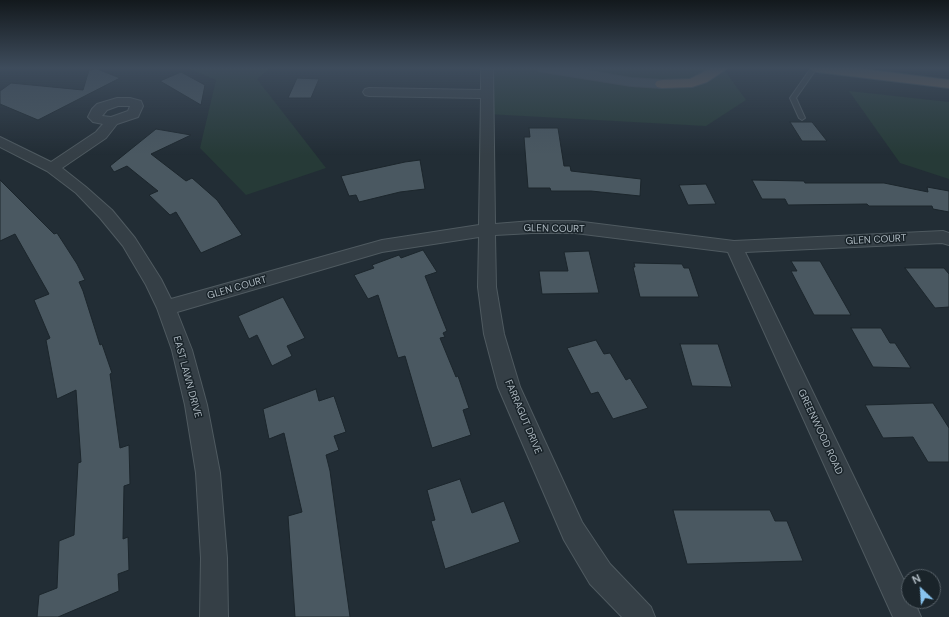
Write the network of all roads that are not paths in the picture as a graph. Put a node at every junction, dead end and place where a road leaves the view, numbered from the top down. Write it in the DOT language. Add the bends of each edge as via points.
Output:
graph roads {
  1 [pos="487,97"];
  2 [pos="794,97"];
  3 [pos="802,118"];
  4 [pos="112,121"];
  5 [pos="0,141"];
  6 [pos="52,168"];
  7 [pos="486,230"];
  8 [pos="949,239"];
  9 [pos="734,247"];
  10 [pos="166,308"];
  11 [pos="214,617"];
  12 [pos="641,617"];
  13 [pos="907,617"];
  1 -- 7 [label="street, FARRAGUT DRIVE"];
  2 -- 3 [label="lane"];
  4 -- 6 [label="street" via="101,135"];
  5 -- 6 [label="street, EAST LAWN DRIVE"];
  6 -- 10 [label="street, EAST LAWN DRIVE" via="91,199 129,242 155,284"];
  7 -- 9 [label="street, GLEN COURT" via="575,227"];
  7 -- 10 [label="street, GLEN COURT" via="382,246"];
  7 -- 12 [label="street, FARRAGUT DRIVE" via="487,287 494,334 509,387 573,531 600,574"];
  8 -- 9 [label="street, GLEN COURT" via="943,237"];
  9 -- 13 [label="street, GREENWOOD ROAD"];
  10 -- 11 [label="street, EAST LAWN DRIVE" via="182,350 196,405 208,473 214,558"];
}
